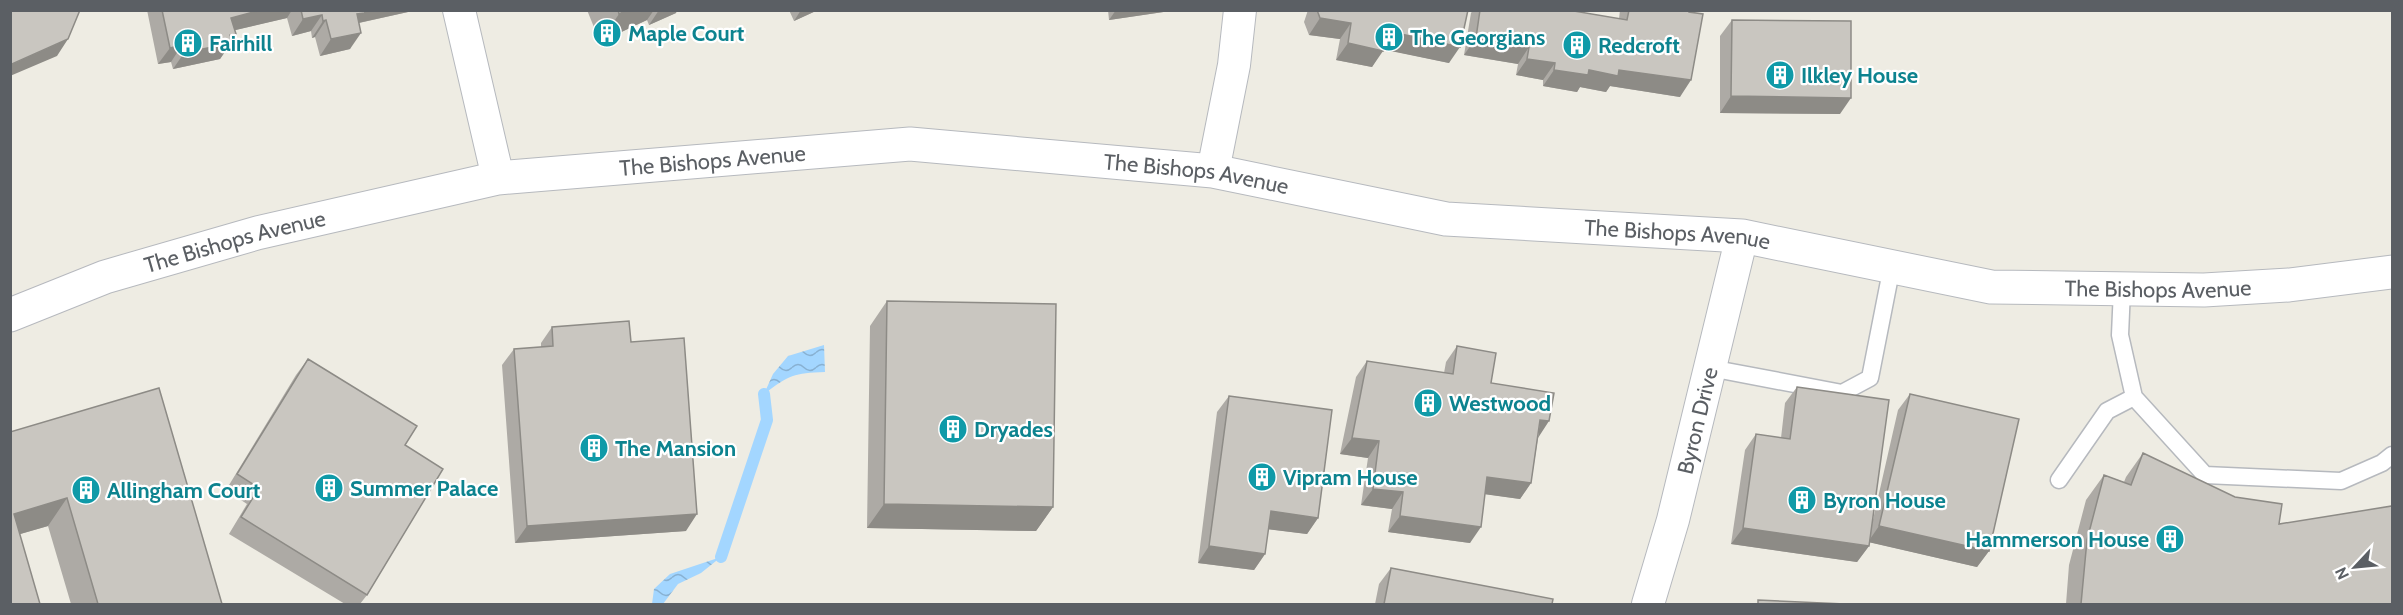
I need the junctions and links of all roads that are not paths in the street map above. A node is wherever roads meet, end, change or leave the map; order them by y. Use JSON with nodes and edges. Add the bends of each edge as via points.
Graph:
{"nodes":[{"id":1,"x":459,"y":10,"type":"edge"},
{"id":2,"x":1240,"y":10,"type":"edge"},
{"id":3,"x":1213,"y":171,"type":"junction"},
{"id":4,"x":498,"y":178,"type":"junction"},
{"id":5,"x":1743,"y":236,"type":"junction"},
{"id":6,"x":1892,"y":266,"type":"junction"},
{"id":7,"x":2392,"y":272,"type":"edge"},
{"id":8,"x":2122,"y":289,"type":"junction"},
{"id":9,"x":10,"y":315,"type":"edge"},
{"id":10,"x":1710,"y":368,"type":"junction"},
{"id":11,"x":2134,"y":397,"type":"junction"},
{"id":12,"x":2392,"y":455,"type":"edge"},
{"id":13,"x":2059,"y":480,"type":"dead end"},
{"id":14,"x":1648,"y":604,"type":"edge"}],
"edges":[{"from":1,"to":4,"type":"street"},
{"from":2,"to":3,"type":"street","via":[[1234,65]]},
{"from":3,"to":4,"type":"street","name":"The Bishops Avenue","via":[[910,144]]},
{"from":3,"to":5,"type":"street","name":"The Bishops Avenue","via":[[1446,219]]},
{"from":4,"to":9,"type":"street","name":"The Bishops Avenue","via":[[256,233],[105,277]]},
{"from":5,"to":6,"type":"street","name":"The Bishops Avenue"},
{"from":5,"to":10,"type":"street","name":"Byron Drive"},
{"from":6,"to":8,"type":"street","name":"The Bishops Avenue","via":[[1991,287]]},
{"from":6,"to":10,"type":"lane","via":[[1870,378],[1842,393]]},
{"from":7,"to":8,"type":"street","name":"The Bishops Avenue","via":[[2289,285]]},
{"from":8,"to":11,"type":"lane","via":[[2120,335]]},
{"from":10,"to":14,"type":"street","name":"Byron Drive"},
{"from":11,"to":12,"type":"lane","via":[[2205,475],[2341,481]]},
{"from":11,"to":13,"type":"lane","via":[[2107,411]]}]}
